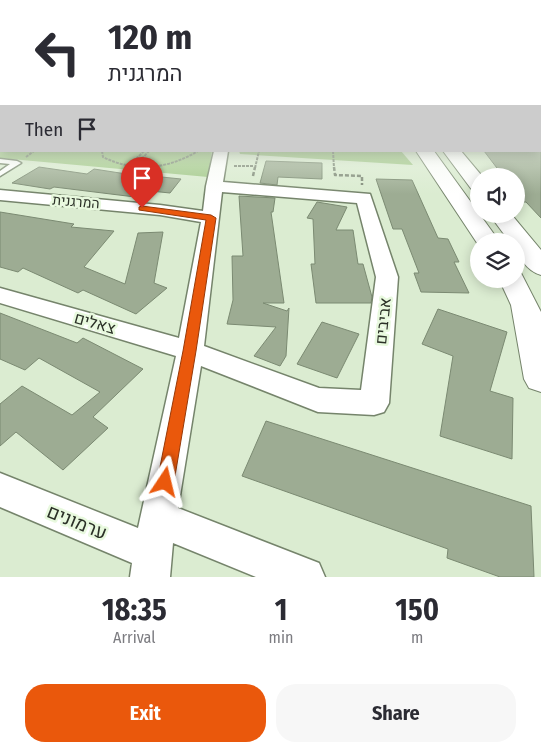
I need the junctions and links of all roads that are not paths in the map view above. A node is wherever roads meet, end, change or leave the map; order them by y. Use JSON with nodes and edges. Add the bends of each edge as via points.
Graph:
{"nodes":[{"id":1,"x":222,"y":152,"type":"edge"},
{"id":2,"x":426,"y":152,"type":"edge"},
{"id":3,"x":453,"y":152,"type":"edge"},
{"id":4,"x":0,"y":161,"type":"edge"},
{"id":5,"x":0,"y":174,"type":"edge"},
{"id":6,"x":470,"y":174,"type":"edge"},
{"id":7,"x":214,"y":186,"type":"junction"},
{"id":8,"x":0,"y":195,"type":"edge"},
{"id":9,"x":211,"y":218,"type":"junction"},
{"id":10,"x":507,"y":223,"type":"edge"},
{"id":11,"x":481,"y":233,"type":"edge"},
{"id":12,"x":541,"y":266,"type":"edge"},
{"id":13,"x":516,"y":288,"type":"edge"},
{"id":14,"x":0,"y":295,"type":"edge"},
{"id":15,"x":190,"y":351,"type":"junction"},
{"id":16,"x":541,"y":379,"type":"edge"},
{"id":17,"x":0,"y":490,"type":"edge"},
{"id":18,"x":154,"y":550,"type":"edge"},
{"id":19,"x":305,"y":577,"type":"edge"}],
"edges":[{"from":1,"to":7,"type":"street"},
{"from":2,"to":11,"type":"main road"},
{"from":3,"to":6,"type":"main road"},
{"from":4,"to":5,"type":"lane","via":[[17,163]]},
{"from":7,"to":9,"type":"street"},
{"from":7,"to":15,"type":"street","name":"אביבים","via":[[364,198],[387,277],[374,403],[318,400]]},
{"from":8,"to":9,"type":"street","name":"המרגנית"},
{"from":9,"to":15,"type":"street"},
{"from":10,"to":12,"type":"main road"},
{"from":13,"to":16,"type":"main road","via":[[525,305]]},
{"from":14,"to":15,"type":"street","name":"צאלים"},
{"from":15,"to":18,"type":"street"},
{"from":17,"to":18,"type":"street","name":"ערמונים"},
{"from":18,"to":19,"type":"street","name":"ערמונים"}]}
